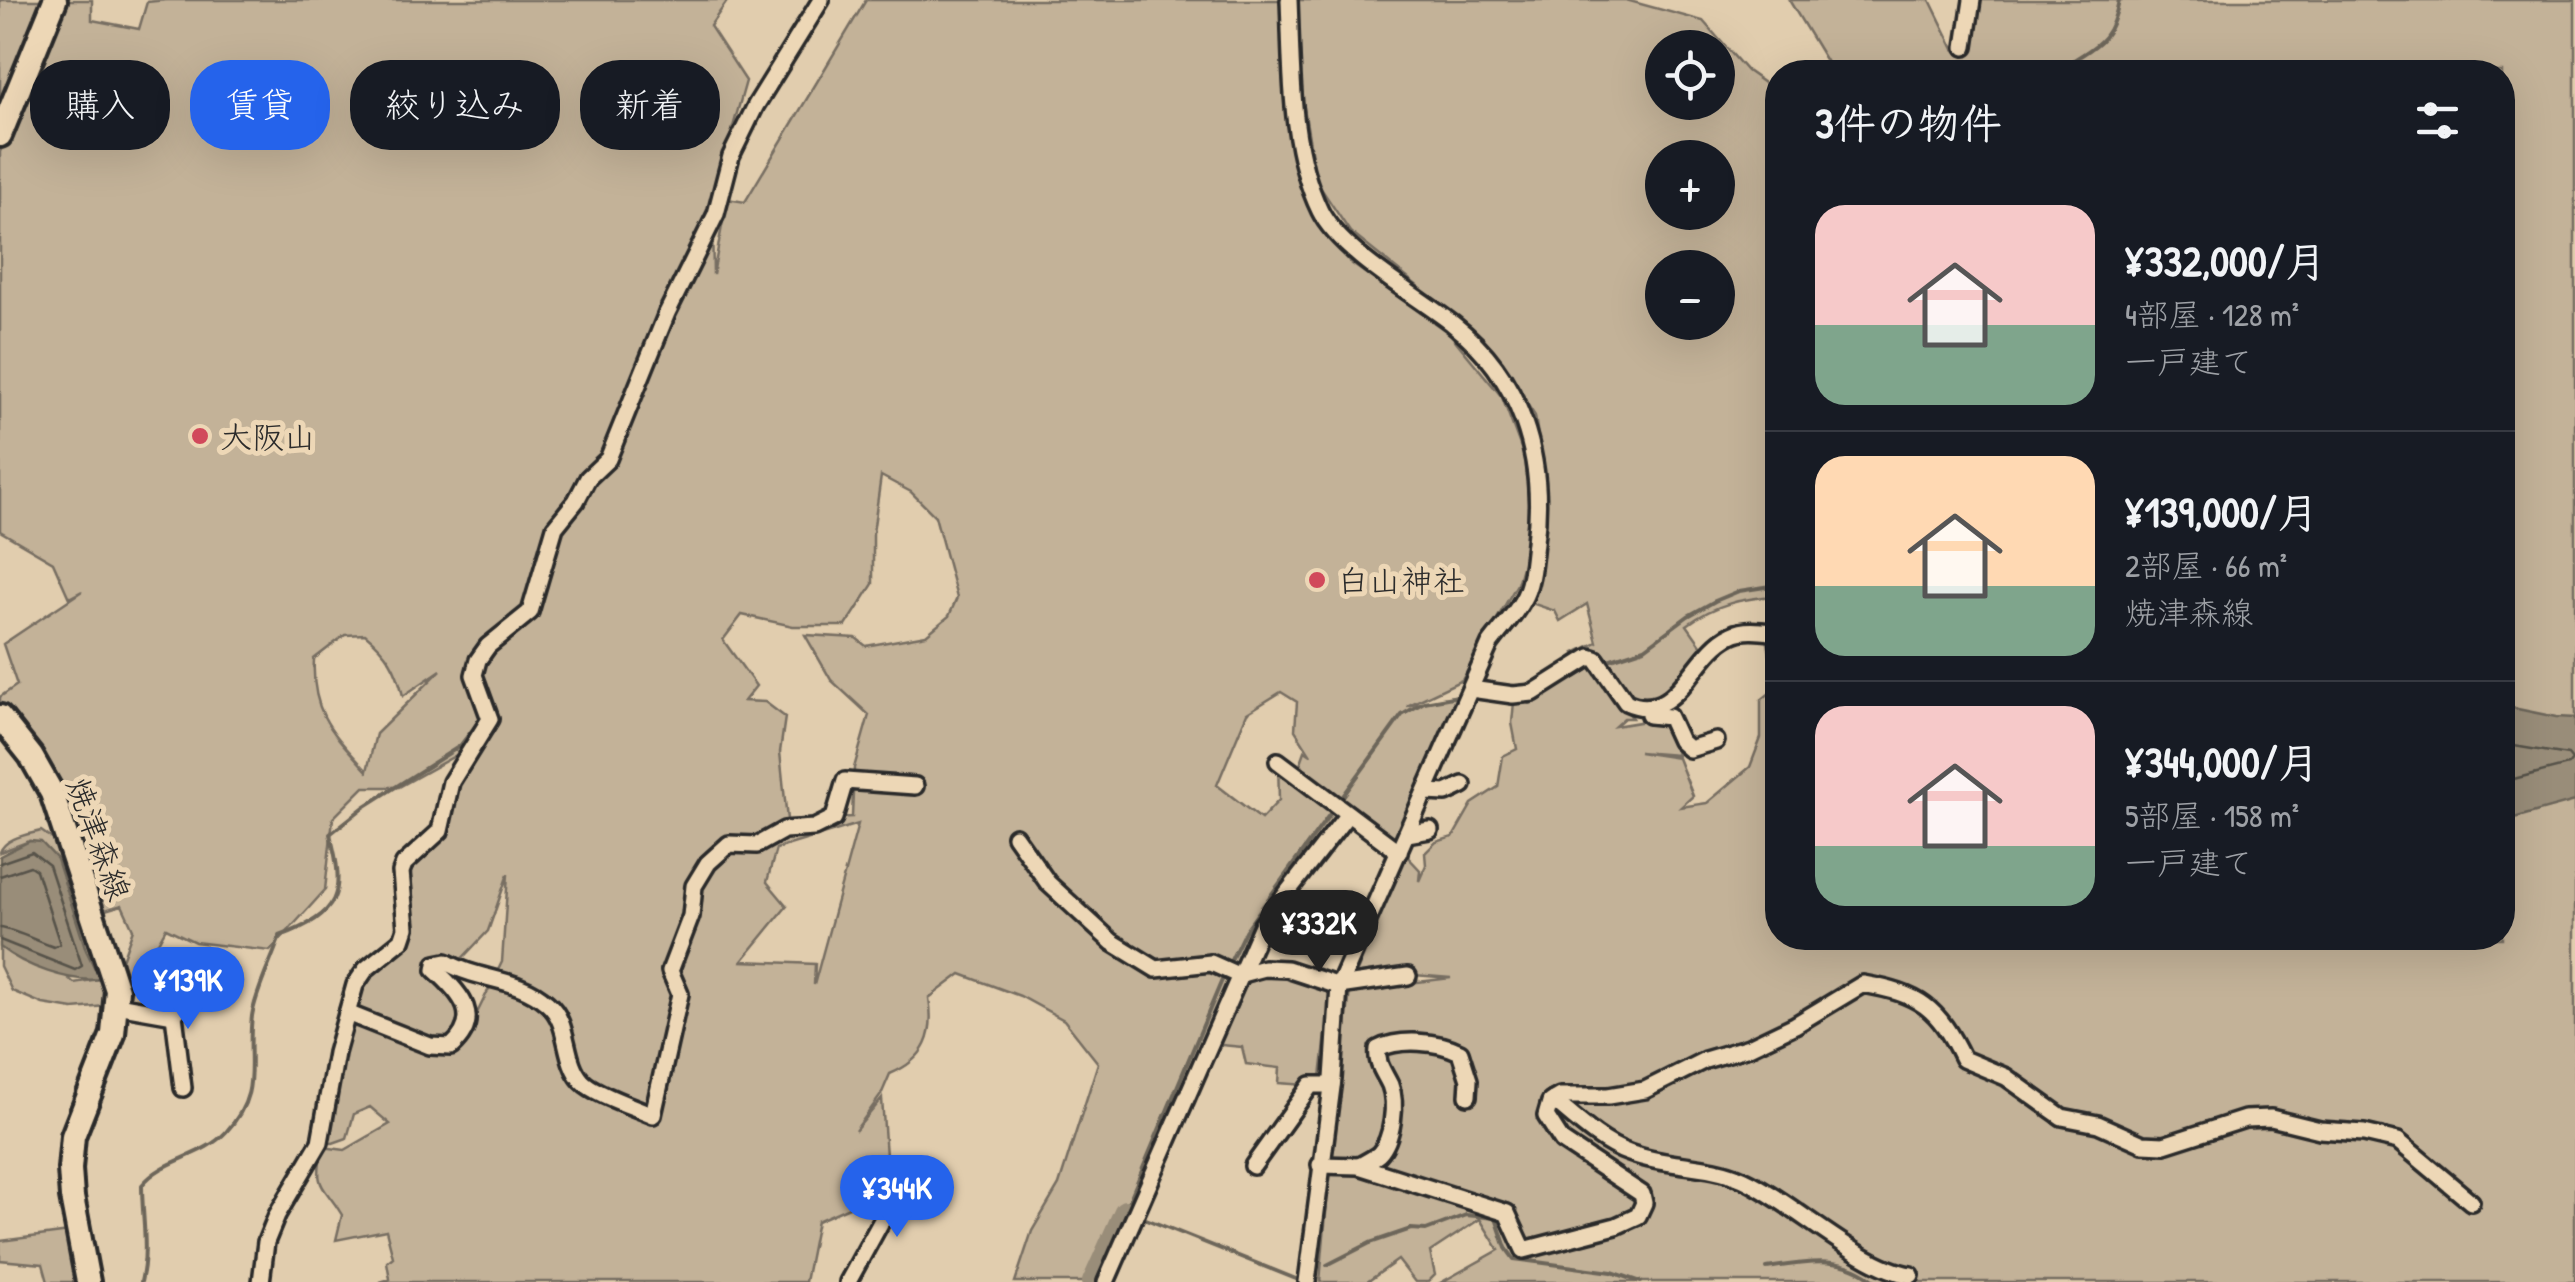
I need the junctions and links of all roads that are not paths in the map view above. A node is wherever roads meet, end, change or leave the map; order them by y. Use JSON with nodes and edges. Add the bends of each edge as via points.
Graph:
{"nodes":[{"id":1,"x":55,"y":0,"type":"edge"},
{"id":2,"x":821,"y":0,"type":"edge"},
{"id":3,"x":1289,"y":0,"type":"edge"},
{"id":4,"x":1972,"y":0,"type":"edge"},
{"id":5,"x":1965,"y":48,"type":"dead end"},
{"id":6,"x":0,"y":135,"type":"edge"},
{"id":7,"x":1765,"y":633,"type":"edge"},
{"id":8,"x":1468,"y":694,"type":"junction"},
{"id":9,"x":1626,"y":702,"type":"junction"},
{"id":10,"x":0,"y":717,"type":"edge"},
{"id":11,"x":1716,"y":741,"type":"dead end"},
{"id":12,"x":1278,"y":761,"type":"dead end"},
{"id":13,"x":1463,"y":785,"type":"dead end"},
{"id":14,"x":915,"y":786,"type":"dead end"},
{"id":15,"x":1426,"y":792,"type":"junction"},
{"id":16,"x":1342,"y":809,"type":"junction"},
{"id":17,"x":1430,"y":830,"type":"dead end"},
{"id":18,"x":1407,"y":834,"type":"junction"},
{"id":19,"x":1015,"y":836,"type":"dead end"},
{"id":20,"x":1399,"y":852,"type":"junction"},
{"id":21,"x":206,"y":959,"type":"dead end"},
{"id":22,"x":1230,"y":972,"type":"junction"},
{"id":23,"x":1408,"y":976,"type":"dead end"},
{"id":24,"x":1339,"y":986,"type":"junction"},
{"id":25,"x":117,"y":1004,"type":"junction"},
{"id":26,"x":348,"y":1013,"type":"junction"},
{"id":27,"x":174,"y":1015,"type":"junction"},
{"id":28,"x":1332,"y":1085,"type":"junction"},
{"id":29,"x":183,"y":1088,"type":"dead end"},
{"id":30,"x":1468,"y":1096,"type":"dead end"},
{"id":31,"x":1553,"y":1100,"type":"junction"},
{"id":32,"x":1320,"y":1165,"type":"junction"},
{"id":33,"x":1254,"y":1166,"type":"dead end"},
{"id":34,"x":1359,"y":1166,"type":"junction"},
{"id":35,"x":906,"y":1176,"type":"dead end"},
{"id":36,"x":2471,"y":1202,"type":"dead end"},
{"id":37,"x":1912,"y":1275,"type":"dead end"},
{"id":38,"x":88,"y":1282,"type":"edge"},
{"id":39,"x":261,"y":1282,"type":"edge"},
{"id":40,"x":848,"y":1282,"type":"edge"},
{"id":41,"x":1106,"y":1282,"type":"edge"},
{"id":42,"x":1307,"y":1282,"type":"edge"}],
"edges":[{"from":1,"to":6,"type":"main road"},
{"from":2,"to":26,"type":"street","via":[[731,156],[716,214],[608,459],[555,527],[530,612],[478,660],[474,675],[490,719],[451,782],[440,831],[404,864],[402,940],[366,969]]},
{"from":3,"to":8,"type":"street","via":[[1299,144],[1321,213],[1342,239],[1482,352],[1513,395],[1532,442],[1537,525],[1528,584]]},
{"from":4,"to":5,"type":"street"},
{"from":7,"to":9,"type":"street","via":[[1735,632],[1717,643],[1662,705]]},
{"from":8,"to":9,"type":"street","via":[[1534,693],[1590,658]]},
{"from":8,"to":15,"type":"street"},
{"from":9,"to":11,"type":"street","via":[[1638,716],[1669,717],[1688,748]]},
{"from":10,"to":25,"type":"main road","name":"焼津森線","via":[[52,793],[118,990]]},
{"from":12,"to":16,"type":"street"},
{"from":13,"to":15,"type":"street"},
{"from":14,"to":26,"type":"street","via":[[845,781],[834,818],[814,828],[784,830],[757,845],[730,844],[708,862],[694,886],[670,971],[680,994],[652,1115],[584,1084],[549,1004],[516,983],[436,964],[469,1018],[464,1036],[451,1047],[430,1046]]},
{"from":15,"to":18,"type":"street"},
{"from":16,"to":20,"type":"street"},
{"from":16,"to":22,"type":"street"},
{"from":17,"to":18,"type":"street"},
{"from":18,"to":20,"type":"street"},
{"from":19,"to":22,"type":"street","via":[[1048,884],[1143,963],[1156,969],[1211,963]]},
{"from":20,"to":24,"type":"street"},
{"from":21,"to":27,"type":"street","via":[[194,991]]},
{"from":22,"to":24,"type":"street","via":[[1288,969]]},
{"from":22,"to":41,"type":"street"},
{"from":23,"to":24,"type":"street"},
{"from":24,"to":28,"type":"street"},
{"from":25,"to":27,"type":"street"},
{"from":25,"to":38,"type":"main road","name":"焼津森線","via":[[73,1136],[72,1198]]},
{"from":26,"to":39,"type":"street","via":[[320,1142],[277,1215]]},
{"from":27,"to":29,"type":"street"},
{"from":28,"to":32,"type":"street"},
{"from":28,"to":33,"type":"street","via":[[1311,1085]]},
{"from":30,"to":34,"type":"street","via":[[1460,1052],[1392,1042],[1378,1049],[1376,1060],[1395,1105],[1385,1146]]},
{"from":31,"to":34,"type":"street","via":[[1546,1116],[1562,1142],[1642,1194],[1638,1216],[1524,1250],[1507,1213]]},
{"from":31,"to":36,"type":"street","via":[[1645,1090],[1796,1025],[1863,984],[1900,990],[1932,1008],[1963,1060],[2006,1077],[2062,1118],[2098,1124],[2143,1144],[2164,1144],[2244,1119],[2364,1133],[2398,1141]]},
{"from":31,"to":37,"type":"street","via":[[1628,1153],[1743,1179],[1863,1254]]},
{"from":32,"to":34,"type":"street"},
{"from":32,"to":42,"type":"street"},
{"from":35,"to":40,"type":"street"}]}
